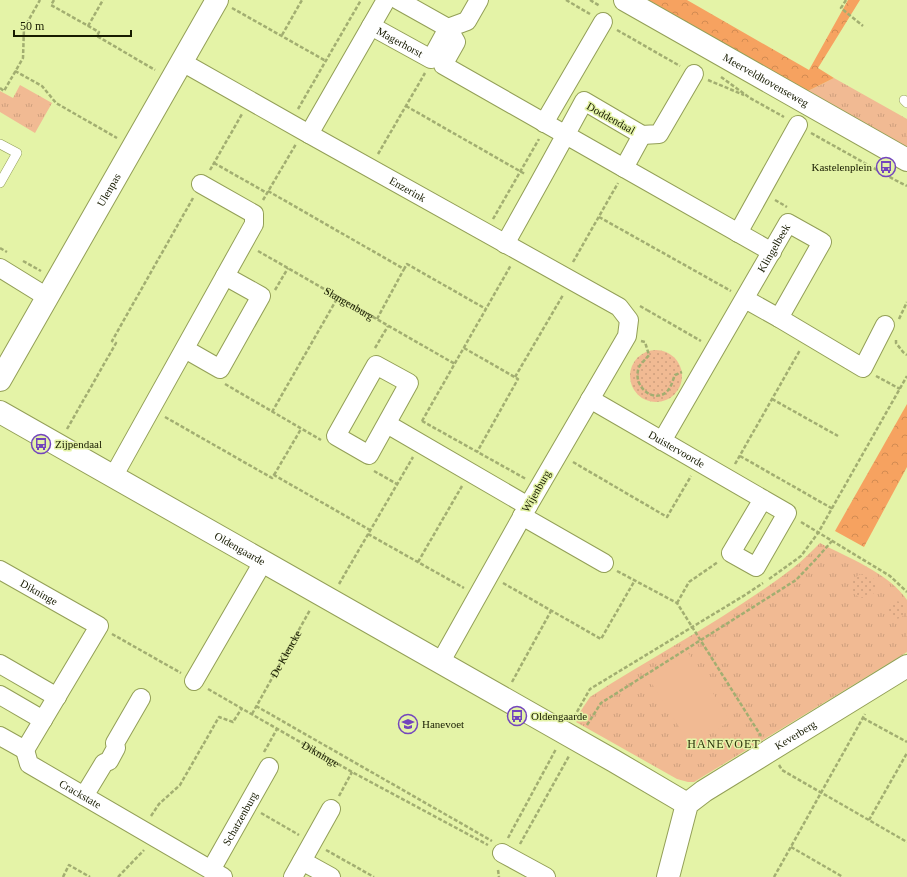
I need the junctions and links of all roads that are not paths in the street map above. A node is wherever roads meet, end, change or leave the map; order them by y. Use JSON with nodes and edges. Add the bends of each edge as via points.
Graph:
{"nodes":[{"id":1,"x":386,"y":0,"type":"edge"},
{"id":2,"x":398,"y":0,"type":"edge"},
{"id":3,"x":479,"y":0,"type":"edge"},
{"id":4,"x":625,"y":0,"type":"edge"},
{"id":5,"x":228,"y":6,"type":"edge"},
{"id":6,"x":603,"y":22,"type":"road end"},
{"id":7,"x":371,"y":26,"type":"junction"},
{"id":8,"x":448,"y":28,"type":"junction"},
{"id":9,"x":177,"y":71,"type":"junction"},
{"id":10,"x":694,"y":74,"type":"road end"},
{"id":11,"x":546,"y":124,"type":"junction"},
{"id":12,"x":798,"y":125,"type":"road end"},
{"id":13,"x":310,"y":129,"type":"junction"},
{"id":14,"x":566,"y":135,"type":"junction"},
{"id":15,"x":642,"y":135,"type":"junction"},
{"id":16,"x":0,"y":144,"type":"edge"},
{"id":17,"x":907,"y":160,"type":"edge"},
{"id":18,"x":625,"y":169,"type":"junction"},
{"id":19,"x":0,"y":183,"type":"edge"},
{"id":20,"x":201,"y":184,"type":"road end"},
{"id":21,"x":738,"y":233,"type":"junction"},
{"id":22,"x":512,"y":242,"type":"junction"},
{"id":23,"x":772,"y":252,"type":"junction"},
{"id":24,"x":0,"y":268,"type":"edge"},
{"id":25,"x":225,"y":276,"type":"junction"},
{"id":26,"x":47,"y":297,"type":"junction"},
{"id":27,"x":745,"y":299,"type":"junction"},
{"id":28,"x":779,"y":318,"type":"junction"},
{"id":29,"x":885,"y":324,"type":"dead end"},
{"id":30,"x":628,"y":328,"type":"joint"},
{"id":31,"x":184,"y":349,"type":"junction"},
{"id":32,"x":0,"y":380,"type":"edge"},
{"id":33,"x":590,"y":399,"type":"junction"},
{"id":34,"x":0,"y":412,"type":"edge"},
{"id":35,"x":387,"y":424,"type":"junction"},
{"id":36,"x":662,"y":441,"type":"junction"},
{"id":37,"x":113,"y":477,"type":"junction"},
{"id":38,"x":763,"y":499,"type":"junction"},
{"id":39,"x":525,"y":511,"type":"junction"},
{"id":40,"x":263,"y":562,"type":"junction"},
{"id":41,"x":604,"y":563,"type":"road end"},
{"id":42,"x":0,"y":570,"type":"edge"},
{"id":43,"x":440,"y":663,"type":"junction"},
{"id":44,"x":0,"y":664,"type":"edge"},
{"id":45,"x":907,"y":666,"type":"edge"},
{"id":46,"x":194,"y":681,"type":"road end"},
{"id":47,"x":0,"y":695,"type":"edge"},
{"id":48,"x":57,"y":697,"type":"junction"},
{"id":49,"x":141,"y":698,"type":"dead end"},
{"id":50,"x":43,"y":720,"type":"junction"},
{"id":51,"x":0,"y":736,"type":"edge"},
{"id":52,"x":25,"y":750,"type":"junction"},
{"id":53,"x":269,"y":767,"type":"road end"},
{"id":54,"x":84,"y":796,"type":"junction"},
{"id":55,"x":687,"y":804,"type":"junction"},
{"id":56,"x":331,"y":809,"type":"road end"},
{"id":57,"x":148,"y":834,"type":"joint"},
{"id":58,"x":508,"y":849,"type":"road end"},
{"id":59,"x":302,"y":861,"type":"junction"},
{"id":60,"x":217,"y":873,"type":"edge"},
{"id":61,"x":293,"y":877,"type":"edge"},
{"id":62,"x":331,"y":877,"type":"edge"},
{"id":63,"x":546,"y":877,"type":"edge"},
{"id":64,"x":668,"y":877,"type":"edge"}],
"edges":[{"from":1,"to":7,"type":"street","name":"Magerhorst"},
{"from":2,"to":8,"type":"street"},
{"from":3,"to":8,"type":"street","via":[[467,22]]},
{"from":4,"to":17,"type":"street","name":"Meerveldhovenseweg"},
{"from":5,"to":9,"type":"street","name":"Ulenpas"},
{"from":6,"to":11,"type":"street"},
{"from":7,"to":8,"type":"street","name":"Magerhorst","via":[[431,59]]},
{"from":7,"to":13,"type":"street","name":"Magerhorst"},
{"from":8,"to":11,"type":"street","via":[[456,42],[443,65]]},
{"from":9,"to":13,"type":"street","name":"Enzerink"},
{"from":9,"to":26,"type":"street","name":"Ulenpas"},
{"from":10,"to":15,"type":"street","via":[[658,134]]},
{"from":11,"to":14,"type":"street"},
{"from":12,"to":21,"type":"street"},
{"from":13,"to":22,"type":"street","name":"Enzerink"},
{"from":14,"to":15,"type":"street","name":"Doddendaal","via":[[584,101]]},
{"from":14,"to":18,"type":"street"},
{"from":14,"to":22,"type":"street","name":"Doddendaal","via":[[540,182]]},
{"from":15,"to":18,"type":"street","name":"Doddendaal"},
{"from":16,"to":19,"type":"lane","via":[[17,153]]},
{"from":18,"to":21,"type":"street"},
{"from":20,"to":25,"type":"street","via":[[254,214],[254,224]]},
{"from":21,"to":23,"type":"street"},
{"from":22,"to":30,"type":"street","name":"Enzerink","via":[[568,279],[619,307]]},
{"from":23,"to":27,"type":"street","name":"Klingelbeek"},
{"from":23,"to":28,"type":"street","name":"Klingelbeek","via":[[788,223],[822,242]]},
{"from":24,"to":26,"type":"street"},
{"from":25,"to":31,"type":"street"},
{"from":25,"to":31,"type":"street","via":[[261,296],[220,369]]},
{"from":26,"to":32,"type":"street","name":"Ulenpas"},
{"from":27,"to":28,"type":"street"},
{"from":27,"to":36,"type":"street","name":"Klingelbeek"},
{"from":28,"to":29,"type":"street","via":[[863,368]]},
{"from":30,"to":33,"type":"street","name":"Wijenburg"},
{"from":31,"to":37,"type":"street"},
{"from":33,"to":36,"type":"street","name":"Duistervoorde"},
{"from":33,"to":39,"type":"street","name":"Wijenburg"},
{"from":34,"to":37,"type":"street","name":"Oldengaarde"},
{"from":35,"to":35,"type":"street","via":[[409,383],[376,365],[336,436],[370,455]]},
{"from":35,"to":39,"type":"street","via":[[468,471]]},
{"from":36,"to":38,"type":"street","name":"Duistervoorde"},
{"from":37,"to":40,"type":"street","name":"Oldengaarde"},
{"from":38,"to":38,"type":"street","name":"Duistervoorde","via":[[731,553],[756,567],[788,513]]},
{"from":39,"to":41,"type":"street"},
{"from":39,"to":43,"type":"street","name":"Wijenburg"},
{"from":40,"to":43,"type":"street","name":"Oldengaarde","via":[[333,589]]},
{"from":40,"to":46,"type":"street"},
{"from":42,"to":48,"type":"street","name":"Dikninge","via":[[99,626]]},
{"from":43,"to":55,"type":"street","name":"Oldengaarde"},
{"from":44,"to":48,"type":"street"},
{"from":45,"to":55,"type":"street","name":"Keverberg"},
{"from":47,"to":50,"type":"street"},
{"from":48,"to":50,"type":"street"},
{"from":49,"to":54,"type":"street","via":[[115,743],[116,748],[109,761],[104,763]]},
{"from":50,"to":52,"type":"street"},
{"from":51,"to":52,"type":"street"},
{"from":52,"to":54,"type":"street","name":"Crackstate","via":[[28,764]]},
{"from":53,"to":60,"type":"street","name":"Schatzenburg","via":[[247,805]]},
{"from":54,"to":57,"type":"street","name":"Crackstate"},
{"from":55,"to":64,"type":"street"},
{"from":56,"to":59,"type":"street"},
{"from":57,"to":60,"type":"street","name":"Schatzenburg"},
{"from":58,"to":63,"type":"street"},
{"from":59,"to":61,"type":"street"},
{"from":59,"to":62,"type":"street"}]}
